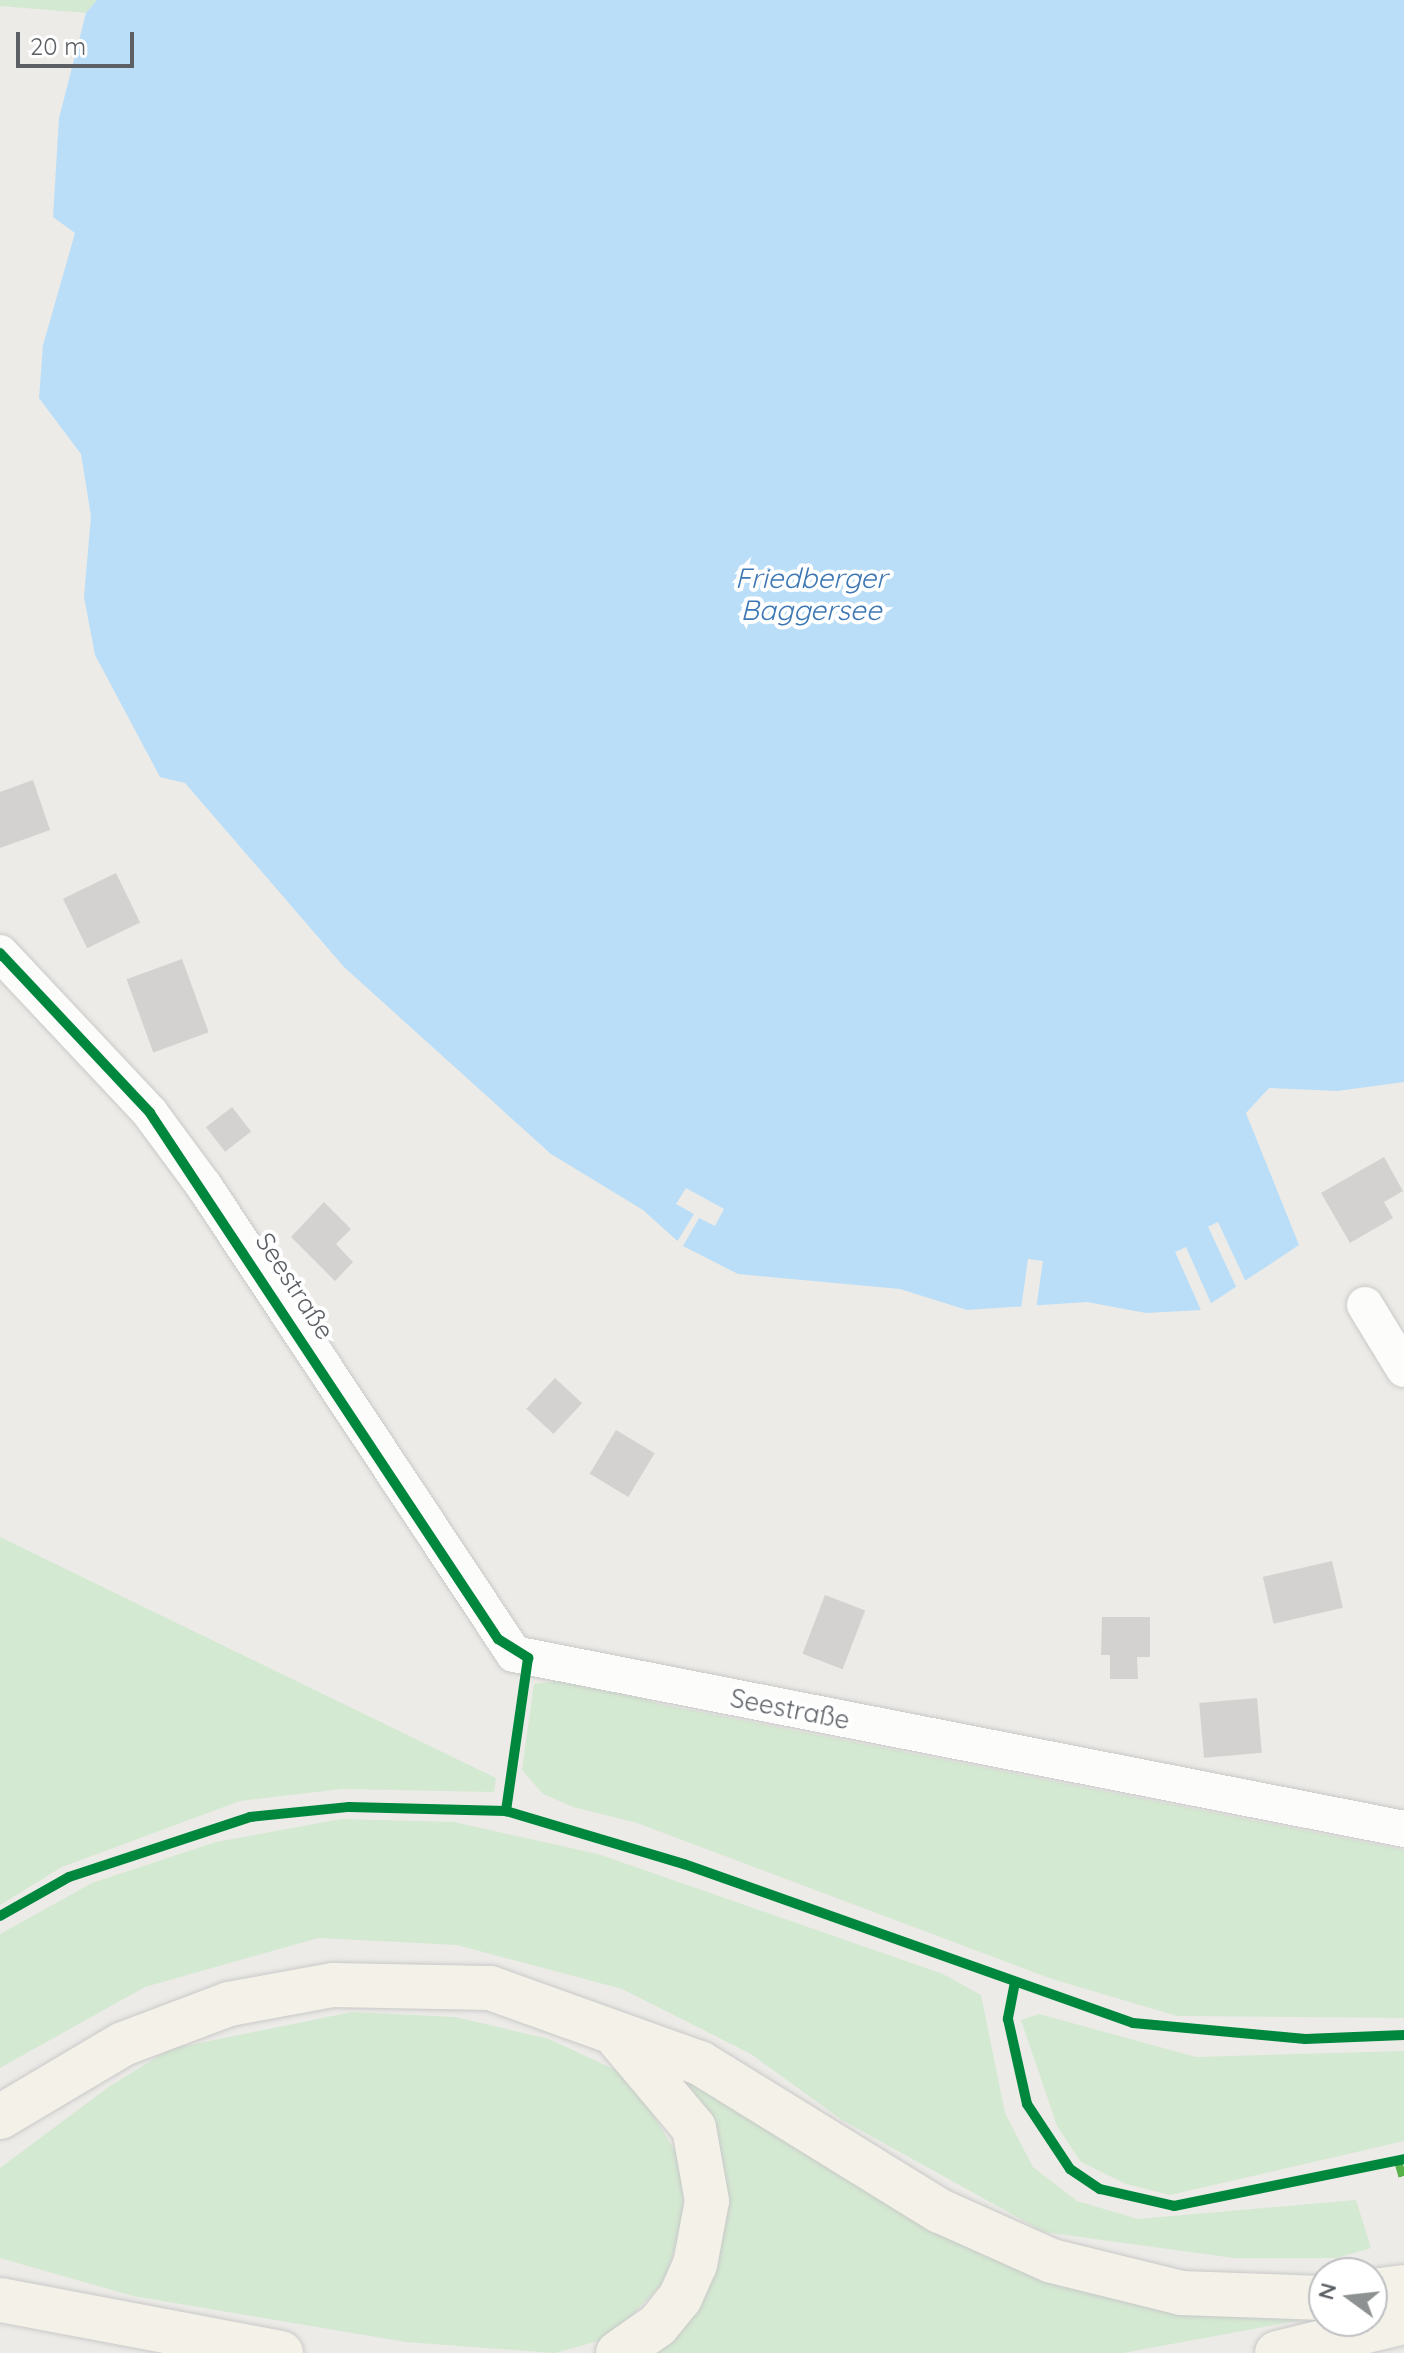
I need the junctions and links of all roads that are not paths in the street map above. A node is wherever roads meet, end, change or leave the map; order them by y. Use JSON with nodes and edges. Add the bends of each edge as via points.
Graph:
{"nodes":[{"id":1,"x":0,"y":953,"type":"edge"},
{"id":2,"x":1365,"y":1305,"type":"dead end"},
{"id":3,"x":1404,"y":1369,"type":"edge"},
{"id":4,"x":1404,"y":1829,"type":"edge"},
{"id":5,"x":612,"y":2032,"type":"junction"},
{"id":6,"x":0,"y":2117,"type":"edge"},
{"id":7,"x":1308,"y":2297,"type":"edge"},
{"id":8,"x":0,"y":2300,"type":"edge"},
{"id":9,"x":1404,"y":2322,"type":"edge"},
{"id":10,"x":114,"y":2353,"type":"edge"},
{"id":11,"x":281,"y":2353,"type":"edge"},
{"id":12,"x":618,"y":2353,"type":"edge"},
{"id":13,"x":1277,"y":2353,"type":"edge"}],
"edges":[{"from":1,"to":4,"type":"street","name":"Seestraße","via":[[150,1113],[204,1186],[498,1639],[514,1654]]},
{"from":2,"to":3,"type":"street"},
{"from":5,"to":6,"type":"main road","via":[[490,1988],[319,1987],[176,2021],[65,2074]]},
{"from":5,"to":7,"type":"main road","via":[[700,2063],[940,2211],[1052,2261],[1181,2293]]},
{"from":5,"to":12,"type":"main road","via":[[694,2128],[707,2201],[695,2265],[680,2298],[658,2325]]},
{"from":8,"to":10,"type":"main road"},
{"from":8,"to":11,"type":"main road"},
{"from":9,"to":13,"type":"main road"}]}
